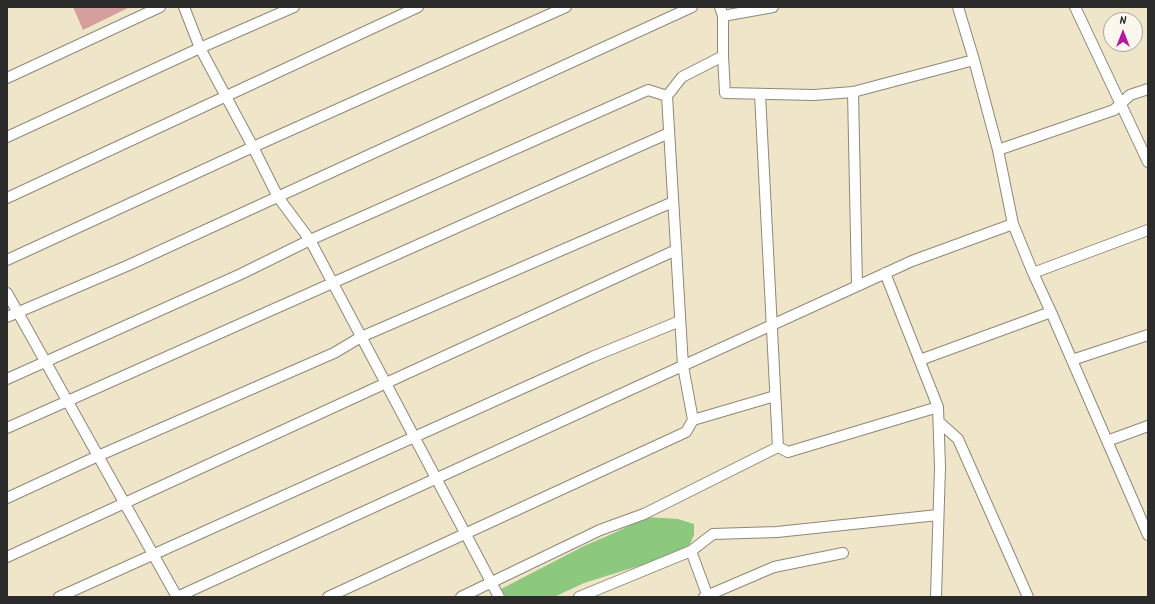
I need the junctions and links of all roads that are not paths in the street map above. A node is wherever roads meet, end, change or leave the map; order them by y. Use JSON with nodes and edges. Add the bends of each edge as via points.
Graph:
{"nodes":[{"id":1,"x":160,"y":7,"type":"edge"},
{"id":2,"x":184,"y":7,"type":"edge"},
{"id":3,"x":294,"y":7,"type":"edge"},
{"id":4,"x":418,"y":7,"type":"edge"},
{"id":5,"x":566,"y":7,"type":"edge"},
{"id":6,"x":692,"y":7,"type":"edge"},
{"id":7,"x":773,"y":7,"type":"edge"},
{"id":8,"x":958,"y":7,"type":"edge"},
{"id":9,"x":1076,"y":7,"type":"edge"},
{"id":10,"x":721,"y":11,"type":"edge"},
{"id":11,"x":200,"y":48,"type":"junction"},
{"id":12,"x":724,"y":56,"type":"junction"},
{"id":13,"x":974,"y":60,"type":"junction"},
{"id":14,"x":7,"y":78,"type":"edge"},
{"id":15,"x":1148,"y":89,"type":"edge"},
{"id":16,"x":853,"y":92,"type":"junction"},
{"id":17,"x":760,"y":94,"type":"junction"},
{"id":18,"x":666,"y":96,"type":"junction"},
{"id":19,"x":225,"y":97,"type":"junction"},
{"id":20,"x":1121,"y":104,"type":"junction"},
{"id":21,"x":669,"y":133,"type":"junction"},
{"id":22,"x":7,"y":137,"type":"edge"},
{"id":23,"x":253,"y":147,"type":"junction"},
{"id":24,"x":998,"y":150,"type":"junction"},
{"id":25,"x":1148,"y":162,"type":"edge"},
{"id":26,"x":278,"y":197,"type":"junction"},
{"id":27,"x":7,"y":198,"type":"edge"},
{"id":28,"x":673,"y":202,"type":"junction"},
{"id":29,"x":1013,"y":224,"type":"junction"},
{"id":30,"x":1148,"y":230,"type":"edge"},
{"id":31,"x":310,"y":240,"type":"junction"},
{"id":32,"x":676,"y":250,"type":"junction"},
{"id":33,"x":7,"y":260,"type":"edge"},
{"id":34,"x":885,"y":273,"type":"junction"},
{"id":35,"x":1033,"y":273,"type":"junction"},
{"id":36,"x":333,"y":283,"type":"junction"},
{"id":37,"x":857,"y":286,"type":"junction"},
{"id":38,"x":7,"y":293,"type":"edge"},
{"id":39,"x":18,"y":312,"type":"junction"},
{"id":40,"x":1051,"y":312,"type":"junction"},
{"id":41,"x":7,"y":317,"type":"edge"},
{"id":42,"x":680,"y":321,"type":"junction"},
{"id":43,"x":772,"y":325,"type":"junction"},
{"id":44,"x":1148,"y":335,"type":"edge"},
{"id":45,"x":361,"y":337,"type":"junction"},
{"id":46,"x":920,"y":360,"type":"junction"},
{"id":47,"x":1072,"y":360,"type":"junction"},
{"id":48,"x":45,"y":361,"type":"junction"},
{"id":49,"x":683,"y":366,"type":"junction"},
{"id":50,"x":7,"y":379,"type":"edge"},
{"id":51,"x":386,"y":383,"type":"junction"},
{"id":52,"x":775,"y":396,"type":"junction"},
{"id":53,"x":67,"y":401,"type":"junction"},
{"id":54,"x":938,"y":407,"type":"junction"},
{"id":55,"x":693,"y":420,"type":"junction"},
{"id":56,"x":939,"y":422,"type":"junction"},
{"id":57,"x":1148,"y":426,"type":"edge"},
{"id":58,"x":7,"y":428,"type":"edge"},
{"id":59,"x":414,"y":436,"type":"junction"},
{"id":60,"x":1107,"y":441,"type":"junction"},
{"id":61,"x":778,"y":447,"type":"junction"},
{"id":62,"x":98,"y":456,"type":"junction"},
{"id":63,"x":436,"y":478,"type":"junction"},
{"id":64,"x":7,"y":498,"type":"edge"},
{"id":65,"x":124,"y":503,"type":"junction"},
{"id":66,"x":938,"y":515,"type":"junction"},
{"id":67,"x":1147,"y":532,"type":"edge"},
{"id":68,"x":466,"y":533,"type":"junction"},
{"id":69,"x":691,"y":552,"type":"junction"},
{"id":70,"x":843,"y":553,"type":"dead end"},
{"id":71,"x":154,"y":555,"type":"junction"},
{"id":72,"x":7,"y":556,"type":"edge"},
{"id":73,"x":492,"y":583,"type":"junction"},
{"id":74,"x":707,"y":596,"type":"edge"},
{"id":75,"x":59,"y":597,"type":"edge"},
{"id":76,"x":177,"y":597,"type":"edge"},
{"id":77,"x":328,"y":597,"type":"edge"},
{"id":78,"x":461,"y":597,"type":"edge"},
{"id":79,"x":499,"y":597,"type":"edge"},
{"id":80,"x":579,"y":597,"type":"edge"},
{"id":81,"x":933,"y":597,"type":"edge"},
{"id":82,"x":936,"y":597,"type":"edge"},
{"id":83,"x":1028,"y":597,"type":"edge"}],
"edges":[{"from":1,"to":14,"type":"street"},
{"from":2,"to":11,"type":"street"},
{"from":3,"to":11,"type":"street"},
{"from":4,"to":19,"type":"street"},
{"from":5,"to":23,"type":"street"},
{"from":6,"to":26,"type":"street"},
{"from":7,"to":10,"type":"street"},
{"from":8,"to":13,"type":"street"},
{"from":9,"to":20,"type":"street"},
{"from":10,"to":12,"type":"street"},
{"from":11,"to":19,"type":"street"},
{"from":11,"to":22,"type":"street"},
{"from":12,"to":17,"type":"street","via":[[725,93]]},
{"from":12,"to":18,"type":"street","via":[[682,78]]},
{"from":13,"to":16,"type":"street"},
{"from":13,"to":24,"type":"street"},
{"from":15,"to":20,"type":"street","via":[[1130,95]]},
{"from":16,"to":17,"type":"street","via":[[814,95]]},
{"from":16,"to":37,"type":"street"},
{"from":17,"to":43,"type":"street"},
{"from":18,"to":21,"type":"street"},
{"from":18,"to":31,"type":"street","via":[[648,90]]},
{"from":19,"to":23,"type":"street"},
{"from":19,"to":27,"type":"street"},
{"from":20,"to":24,"type":"street","via":[[1114,110]]},
{"from":20,"to":25,"type":"street"},
{"from":21,"to":28,"type":"street"},
{"from":21,"to":36,"type":"street"},
{"from":23,"to":26,"type":"street"},
{"from":23,"to":33,"type":"street"},
{"from":24,"to":29,"type":"street"},
{"from":26,"to":31,"type":"street"},
{"from":26,"to":39,"type":"street"},
{"from":28,"to":32,"type":"street"},
{"from":28,"to":45,"type":"street"},
{"from":29,"to":34,"type":"street"},
{"from":29,"to":35,"type":"street"},
{"from":30,"to":35,"type":"street"},
{"from":31,"to":36,"type":"street"},
{"from":31,"to":48,"type":"street","via":[[241,274]]},
{"from":32,"to":42,"type":"street"},
{"from":32,"to":51,"type":"street"},
{"from":34,"to":37,"type":"street"},
{"from":34,"to":46,"type":"street"},
{"from":35,"to":40,"type":"street"},
{"from":36,"to":45,"type":"street"},
{"from":36,"to":53,"type":"street"},
{"from":37,"to":43,"type":"street"},
{"from":38,"to":39,"type":"street"},
{"from":39,"to":41,"type":"street"},
{"from":39,"to":48,"type":"street"},
{"from":40,"to":46,"type":"street"},
{"from":40,"to":47,"type":"street"},
{"from":42,"to":49,"type":"street"},
{"from":42,"to":59,"type":"street"},
{"from":43,"to":49,"type":"street"},
{"from":43,"to":52,"type":"street"},
{"from":44,"to":47,"type":"street"},
{"from":45,"to":51,"type":"street"},
{"from":45,"to":62,"type":"street","via":[[334,353]]},
{"from":46,"to":54,"type":"street"},
{"from":47,"to":60,"type":"street"},
{"from":48,"to":50,"type":"street"},
{"from":48,"to":53,"type":"street"},
{"from":49,"to":55,"type":"street"},
{"from":49,"to":63,"type":"street"},
{"from":51,"to":59,"type":"street"},
{"from":51,"to":65,"type":"street"},
{"from":52,"to":55,"type":"street"},
{"from":52,"to":61,"type":"street"},
{"from":53,"to":58,"type":"street"},
{"from":53,"to":62,"type":"street"},
{"from":54,"to":56,"type":"street"},
{"from":54,"to":61,"type":"street","via":[[788,452]]},
{"from":55,"to":68,"type":"street","via":[[686,432]]},
{"from":56,"to":66,"type":"street"},
{"from":56,"to":83,"type":"street","via":[[958,440]]},
{"from":57,"to":60,"type":"street"},
{"from":59,"to":63,"type":"street"},
{"from":59,"to":71,"type":"street"},
{"from":60,"to":67,"type":"street"},
{"from":61,"to":73,"type":"street","via":[[644,514],[600,530]]},
{"from":62,"to":64,"type":"street"},
{"from":62,"to":65,"type":"street"},
{"from":63,"to":68,"type":"street"},
{"from":63,"to":76,"type":"street"},
{"from":65,"to":71,"type":"street"},
{"from":65,"to":72,"type":"street"},
{"from":66,"to":69,"type":"street","via":[[777,532],[712,534]]},
{"from":66,"to":82,"type":"street"},
{"from":68,"to":73,"type":"street"},
{"from":68,"to":77,"type":"street"},
{"from":69,"to":74,"type":"street"},
{"from":69,"to":80,"type":"street"},
{"from":70,"to":74,"type":"street","via":[[774,567]]},
{"from":71,"to":75,"type":"street"},
{"from":71,"to":76,"type":"street"},
{"from":73,"to":78,"type":"street"},
{"from":73,"to":79,"type":"street"},
{"from":81,"to":82,"type":"street"}]}
